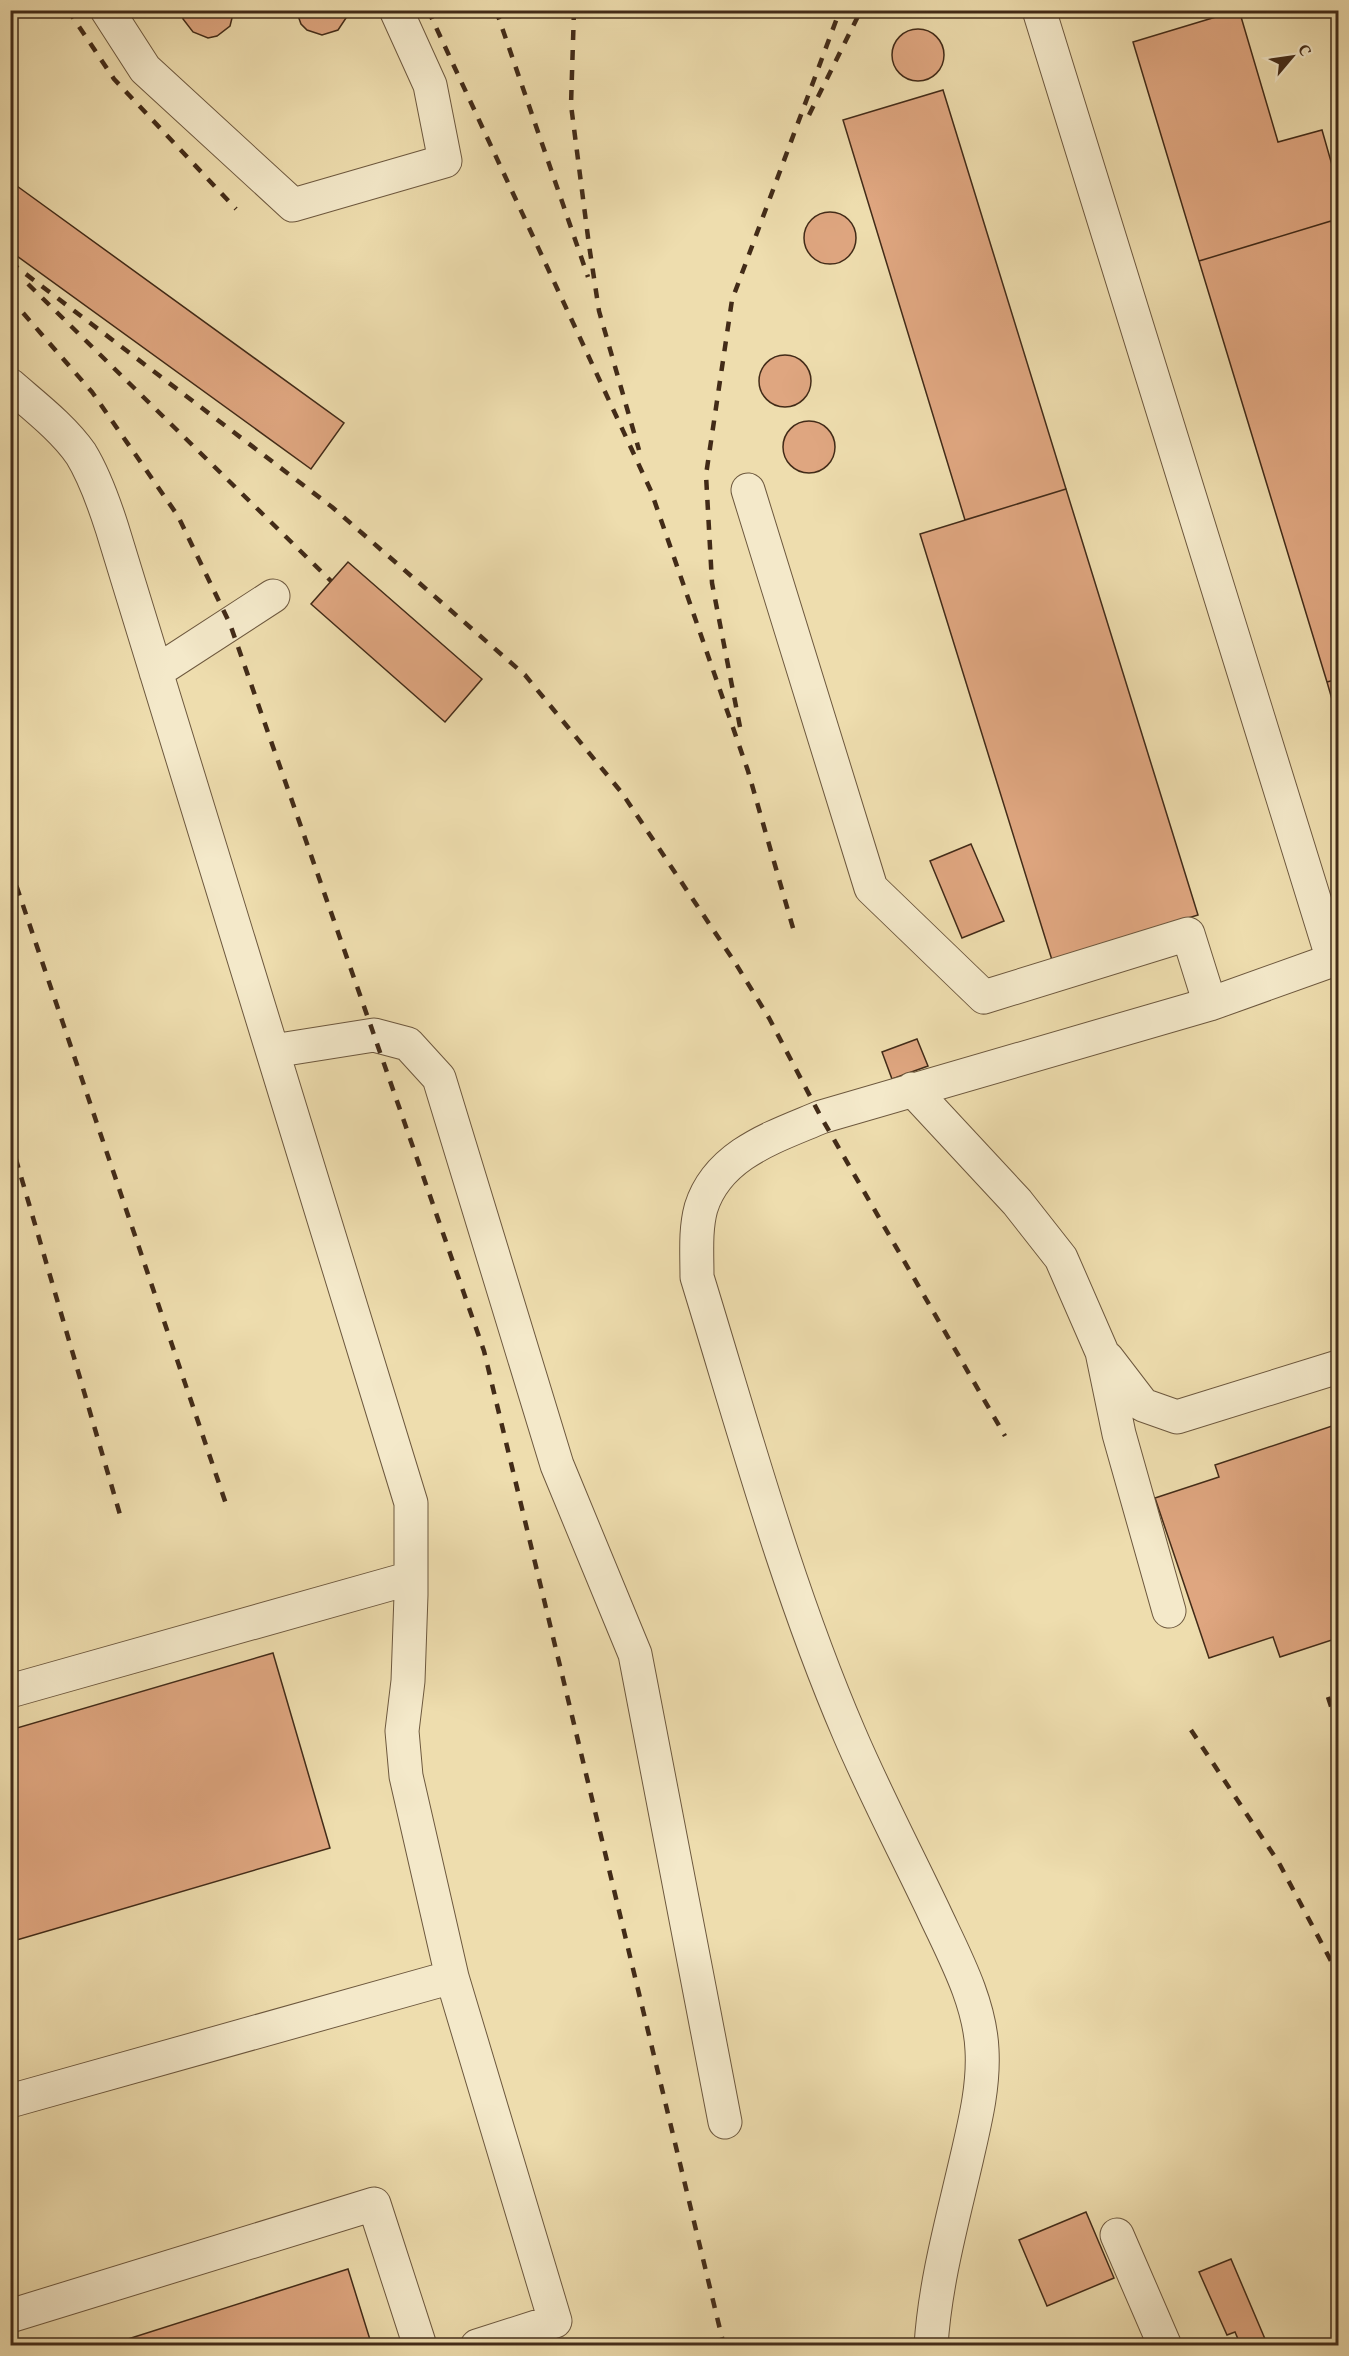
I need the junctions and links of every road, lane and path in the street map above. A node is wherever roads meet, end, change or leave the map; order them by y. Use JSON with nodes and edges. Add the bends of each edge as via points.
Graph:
{"nodes":[{"id":1,"x":107,"y":10,"type":"edge"},
{"id":2,"x":396,"y":10,"type":"edge"},
{"id":3,"x":1039,"y":10,"type":"edge"},
{"id":4,"x":10,"y":385,"type":"edge"},
{"id":5,"x":748,"y":490,"type":"dead end"},
{"id":6,"x":273,"y":596,"type":"dead end"},
{"id":7,"x":156,"y":672,"type":"junction"},
{"id":8,"x":1336,"y":959,"type":"edge"},
{"id":9,"x":1210,"y":1004,"type":"junction"},
{"id":10,"x":273,"y":1051,"type":"junction"},
{"id":11,"x":912,"y":1089,"type":"junction"},
{"id":12,"x":1102,"y":1352,"type":"junction"},
{"id":13,"x":1338,"y":1367,"type":"edge"},
{"id":14,"x":411,"y":1578,"type":"junction"},
{"id":15,"x":1169,"y":1611,"type":"dead end"},
{"id":16,"x":10,"y":1691,"type":"edge"},
{"id":17,"x":452,"y":1977,"type":"junction"},
{"id":18,"x":10,"y":2101,"type":"edge"},
{"id":19,"x":725,"y":2122,"type":"dead end"},
{"id":20,"x":1117,"y":2235,"type":"dead end"},
{"id":21,"x":10,"y":2316,"type":"edge"},
{"id":22,"x":494,"y":2343,"type":"edge"},
{"id":23,"x":420,"y":2346,"type":"edge"},
{"id":24,"x":932,"y":2346,"type":"edge"},
{"id":25,"x":1165,"y":2346,"type":"edge"}],
"edges":[{"from":1,"to":2,"type":"lane","via":[[145,69],[293,206],[445,162],[430,86]]},
{"from":3,"to":8,"type":"lane"},
{"from":4,"to":7,"type":"lane","via":[[80,453],[94,479]]},
{"from":5,"to":9,"type":"lane","via":[[871,888],[984,998],[1188,934]]},
{"from":6,"to":7,"type":"lane"},
{"from":7,"to":10,"type":"lane"},
{"from":8,"to":9,"type":"lane"},
{"from":9,"to":11,"type":"lane"},
{"from":10,"to":14,"type":"lane","via":[[411,1503]]},
{"from":10,"to":19,"type":"lane","via":[[374,1035],[408,1044],[439,1078],[557,1465],[635,1654]]},
{"from":11,"to":12,"type":"lane","via":[[1017,1202],[1061,1258]]},
{"from":11,"to":24,"type":"lane","via":[[821,1117],[735,1158],[715,1179],[701,1207],[696,1237],[698,1276],[818,1657],[976,2011],[982,2050],[979,2104],[945,2255]]},
{"from":12,"to":13,"type":"lane","via":[[1143,1405],[1177,1417]]},
{"from":12,"to":15,"type":"lane","via":[[1119,1434]]},
{"from":14,"to":16,"type":"lane"},
{"from":14,"to":17,"type":"lane","via":[[408,1681],[402,1731],[406,1776]]},
{"from":17,"to":18,"type":"lane"},
{"from":17,"to":22,"type":"lane","via":[[555,2321]]},
{"from":20,"to":25,"type":"lane"},
{"from":21,"to":23,"type":"lane","via":[[374,2204]]}]}
